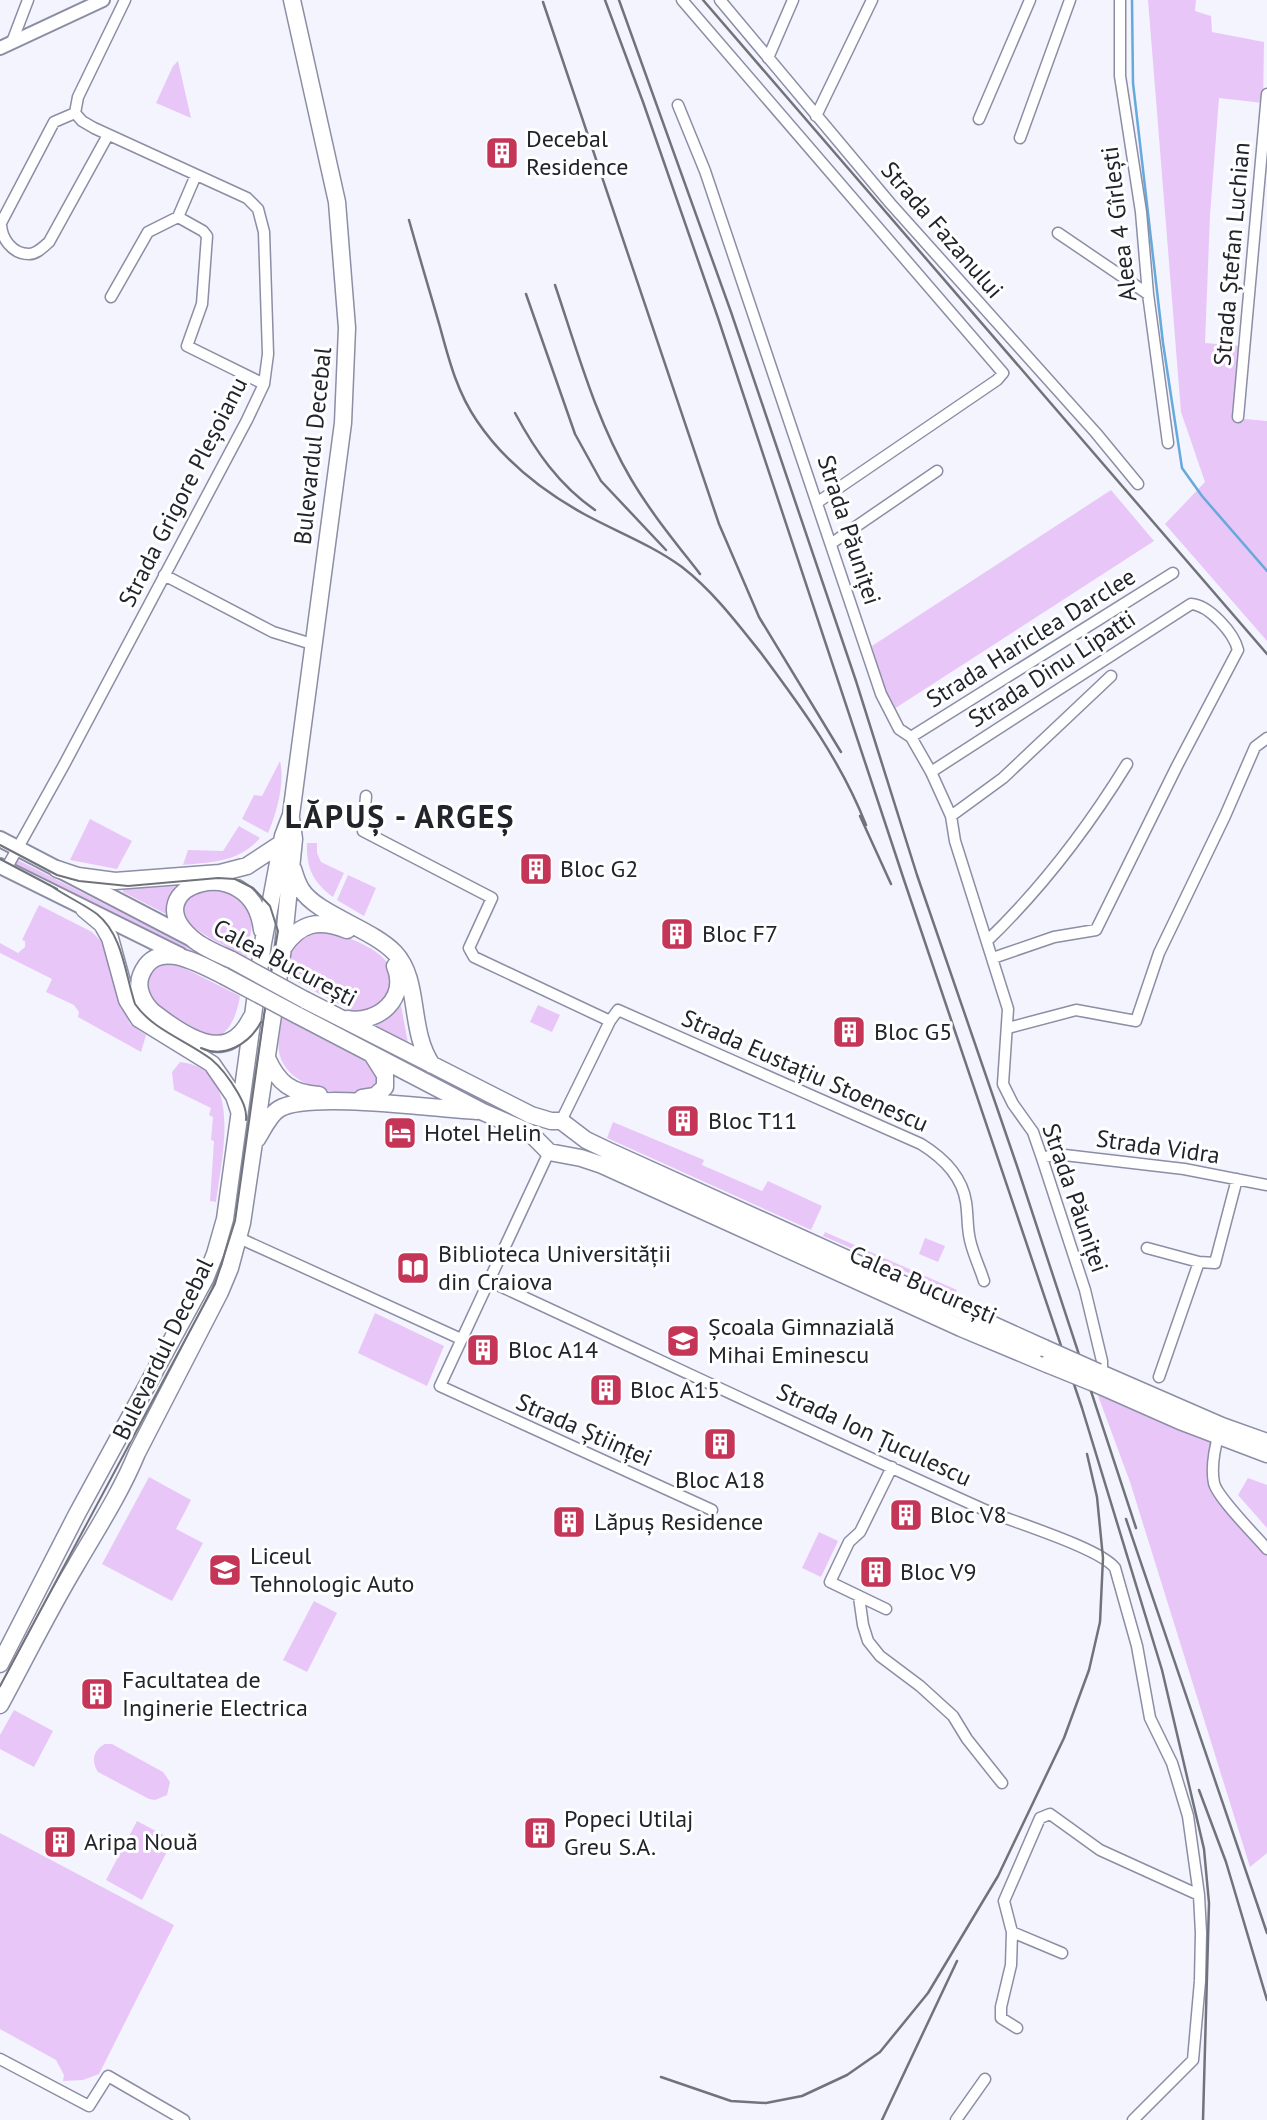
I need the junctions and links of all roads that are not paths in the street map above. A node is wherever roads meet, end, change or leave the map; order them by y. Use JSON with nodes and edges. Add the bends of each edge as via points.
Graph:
{"nodes":[{"id":1,"x":28,"y":0,"type":"edge"},
{"id":2,"x":103,"y":0,"type":"edge"},
{"id":3,"x":125,"y":0,"type":"edge"},
{"id":4,"x":292,"y":0,"type":"edge"},
{"id":5,"x":682,"y":0,"type":"edge"},
{"id":6,"x":720,"y":0,"type":"edge"},
{"id":7,"x":793,"y":0,"type":"edge"},
{"id":8,"x":872,"y":0,"type":"edge"},
{"id":9,"x":1030,"y":0,"type":"edge"},
{"id":10,"x":1070,"y":0,"type":"edge"},
{"id":11,"x":1121,"y":0,"type":"edge"},
{"id":12,"x":6,"y":45,"type":"edge"},
{"id":13,"x":768,"y":58,"type":"junction"},
{"id":14,"x":1267,"y":94,"type":"edge"},
{"id":15,"x":678,"y":105,"type":"dead end"},
{"id":16,"x":75,"y":113,"type":"junction"},
{"id":17,"x":816,"y":116,"type":"junction"},
{"id":18,"x":979,"y":119,"type":"dead end"},
{"id":19,"x":108,"y":135,"type":"junction"},
{"id":20,"x":1020,"y":138,"type":"dead end"},
{"id":21,"x":196,"y":175,"type":"junction"},
{"id":22,"x":178,"y":217,"type":"junction"},
{"id":23,"x":1058,"y":233,"type":"dead end"},
{"id":24,"x":1148,"y":294,"type":"junction"},
{"id":25,"x":111,"y":297,"type":"dead end"},
{"id":26,"x":264,"y":384,"type":"junction"},
{"id":27,"x":1238,"y":418,"type":"dead end"},
{"id":28,"x":1168,"y":443,"type":"dead end"},
{"id":29,"x":937,"y":471,"type":"dead end"},
{"id":30,"x":1138,"y":484,"type":"dead end"},
{"id":31,"x":818,"y":502,"type":"junction"},
{"id":32,"x":832,"y":543,"type":"junction"},
{"id":33,"x":1173,"y":573,"type":"dead end"},
{"id":34,"x":164,"y":575,"type":"junction"},
{"id":35,"x":312,"y":644,"type":"junction"},
{"id":36,"x":1111,"y":677,"type":"dead end"},
{"id":37,"x":911,"y":737,"type":"junction"},
{"id":38,"x":1267,"y":738,"type":"edge"},
{"id":39,"x":1126,"y":764,"type":"dead end"},
{"id":40,"x":931,"y":772,"type":"junction"},
{"id":41,"x":366,"y":796,"type":"dead end"},
{"id":42,"x":290,"y":816,"type":"junction"},
{"id":43,"x":951,"y":816,"type":"junction"},
{"id":44,"x":0,"y":839,"type":"edge"},
{"id":45,"x":282,"y":843,"type":"junction"},
{"id":46,"x":17,"y":848,"type":"junction"},
{"id":47,"x":292,"y":860,"type":"junction"},
{"id":48,"x":3,"y":868,"type":"edge"},
{"id":49,"x":57,"y":869,"type":"junction"},
{"id":50,"x":84,"y":909,"type":"junction"},
{"id":51,"x":194,"y":940,"type":"junction"},
{"id":52,"x":987,"y":941,"type":"junction"},
{"id":53,"x":263,"y":943,"type":"junction"},
{"id":54,"x":283,"y":948,"type":"junction"},
{"id":55,"x":185,"y":957,"type":"junction"},
{"id":56,"x":993,"y":958,"type":"junction"},
{"id":57,"x":253,"y":1014,"type":"junction"},
{"id":58,"x":338,"y":1018,"type":"junction"},
{"id":59,"x":610,"y":1021,"type":"junction"},
{"id":60,"x":1008,"y":1028,"type":"junction"},
{"id":61,"x":371,"y":1054,"type":"junction"},
{"id":62,"x":266,"y":1055,"type":"junction"},
{"id":63,"x":432,"y":1065,"type":"junction"},
{"id":64,"x":483,"y":1112,"type":"junction"},
{"id":65,"x":240,"y":1114,"type":"junction"},
{"id":66,"x":561,"y":1124,"type":"junction"},
{"id":67,"x":253,"y":1146,"type":"junction"},
{"id":68,"x":550,"y":1149,"type":"junction"},
{"id":69,"x":1042,"y":1157,"type":"junction"},
{"id":70,"x":1237,"y":1179,"type":"junction"},
{"id":71,"x":1267,"y":1185,"type":"edge"},
{"id":72,"x":239,"y":1238,"type":"junction"},
{"id":73,"x":1147,"y":1248,"type":"dead end"},
{"id":74,"x":1199,"y":1262,"type":"junction"},
{"id":75,"x":489,"y":1281,"type":"junction"},
{"id":76,"x":984,"y":1281,"type":"dead end"},
{"id":77,"x":988,"y":1332,"type":"junction"},
{"id":78,"x":461,"y":1339,"type":"junction"},
{"id":79,"x":1159,"y":1377,"type":"dead end"},
{"id":80,"x":1098,"y":1379,"type":"junction"},
{"id":81,"x":1220,"y":1431,"type":"junction"},
{"id":82,"x":1267,"y":1442,"type":"edge"},
{"id":83,"x":1267,"y":1454,"type":"edge"},
{"id":84,"x":892,"y":1467,"type":"junction"},
{"id":85,"x":712,"y":1510,"type":"dead end"},
{"id":86,"x":1267,"y":1549,"type":"edge"},
{"id":87,"x":859,"y":1597,"type":"junction"},
{"id":88,"x":886,"y":1609,"type":"dead end"},
{"id":89,"x":0,"y":1664,"type":"edge"},
{"id":90,"x":0,"y":1705,"type":"edge"},
{"id":91,"x":1002,"y":1783,"type":"dead end"},
{"id":92,"x":1199,"y":1895,"type":"junction"},
{"id":93,"x":1012,"y":1932,"type":"junction"},
{"id":94,"x":1062,"y":1953,"type":"dead end"},
{"id":95,"x":1017,"y":2028,"type":"dead end"},
{"id":96,"x":0,"y":2059,"type":"edge"},
{"id":97,"x":985,"y":2080,"type":"dead end"},
{"id":98,"x":184,"y":2120,"type":"edge"},
{"id":99,"x":956,"y":2120,"type":"edge"},
{"id":100,"x":1133,"y":2120,"type":"edge"}],
"edges":[{"from":1,"to":12,"type":"street"},
{"from":2,"to":12,"type":"street"},
{"from":3,"to":16,"type":"street","via":[[78,97]]},
{"from":4,"to":35,"type":"main road","name":"Bulevardul Decebal","via":[[337,202],[347,328],[343,422]]},
{"from":5,"to":31,"type":"street","via":[[1003,373]]},
{"from":6,"to":13,"type":"street","name":"Strada Fazanului"},
{"from":7,"to":13,"type":"street"},
{"from":8,"to":17,"type":"street"},
{"from":9,"to":18,"type":"street"},
{"from":10,"to":20,"type":"street"},
{"from":11,"to":24,"type":"street","name":"Aleea 4 Gîrlești","via":[[1121,76]]},
{"from":13,"to":17,"type":"street","name":"Strada Fazanului"},
{"from":14,"to":27,"type":"street","name":"Strada Ștefan Luchian"},
{"from":15,"to":31,"type":"street","name":"Strada Păuniței","via":[[705,171]]},
{"from":16,"to":19,"type":"street","name":"Strada Grigore Pleșoianu"},
{"from":16,"to":19,"type":"street","via":[[54,122],[46,133],[1,223],[6,242],[15,250],[38,252],[49,242]]},
{"from":17,"to":30,"type":"street","name":"Strada Fazanului"},
{"from":19,"to":21,"type":"street","name":"Strada Grigore Pleșoianu"},
{"from":21,"to":22,"type":"street"},
{"from":21,"to":26,"type":"street","name":"Strada Grigore Pleșoianu","via":[[247,198],[261,216],[268,326]]},
{"from":22,"to":25,"type":"street","via":[[148,232]]},
{"from":22,"to":26,"type":"street","via":[[206,236],[202,304],[187,346]]},
{"from":23,"to":24,"type":"street"},
{"from":24,"to":28,"type":"street","name":"Aleea 4 Gîrlești"},
{"from":26,"to":34,"type":"street","name":"Strada Grigore Pleșoianu"},
{"from":29,"to":32,"type":"street"},
{"from":31,"to":32,"type":"street","name":"Strada Păuniței"},
{"from":32,"to":37,"type":"street","name":"Strada Păuniței","via":[[881,694],[900,729]]},
{"from":33,"to":37,"type":"street","name":"Strada Hariclea Darclee"},
{"from":34,"to":35,"type":"street","via":[[273,632]]},
{"from":34,"to":46,"type":"street","name":"Strada Grigore Pleșoianu"},
{"from":35,"to":42,"type":"main road","name":"Bulevardul Decebal"},
{"from":36,"to":43,"type":"street","via":[[1003,778]]},
{"from":37,"to":40,"type":"street","name":"Strada Păuniței"},
{"from":38,"to":60,"type":"street","via":[[1255,747],[1159,953],[1138,1018],[1131,1021],[1076,1010]]},
{"from":39,"to":52,"type":"street","via":[[1035,892]]},
{"from":40,"to":43,"type":"street","name":"Strada Păuniței"},
{"from":40,"to":56,"type":"street","name":"Strada Dinu Lipatti","via":[[1191,604],[1210,613],[1235,640],[1238,650],[1096,930],[1054,937]]},
{"from":41,"to":59,"type":"street","via":[[363,831],[492,898],[469,948],[474,957]]},
{"from":42,"to":45,"type":"main road","name":"Bulevardul Decebal"},
{"from":42,"to":47,"type":"main road","name":"Bulevardul Decebal"},
{"from":43,"to":52,"type":"street","name":"Strada Păuniței"},
{"from":44,"to":46,"type":"main road","name":"Calea București"},
{"from":45,"to":49,"type":"main road","via":[[247,866],[220,873],[115,881]]},
{"from":45,"to":53,"type":"main road","name":"Bulevardul Decebal"},
{"from":46,"to":48,"type":"street","name":"Strada Grigore Pleșoianu"},
{"from":46,"to":49,"type":"main road","name":"Calea București"},
{"from":47,"to":54,"type":"main road","name":"Bulevardul Decebal"},
{"from":47,"to":63,"type":"main road","via":[[301,889],[316,905],[362,928],[396,954],[406,970],[424,1053]]},
{"from":48,"to":50,"type":"main road","name":"Calea București"},
{"from":49,"to":51,"type":"main road","name":"Calea București"},
{"from":50,"to":55,"type":"main road","name":"Calea București"},
{"from":50,"to":65,"type":"main road","via":[[110,938],[127,1000],[139,1019],[212,1064],[234,1096]]},
{"from":51,"to":53,"type":"main road","via":[[176,921],[181,891],[214,883],[236,887],[252,900],[260,914]]},
{"from":51,"to":58,"type":"main road","name":"Calea București","bridge":true},
{"from":52,"to":56,"type":"street","name":"Strada Păuniței"},
{"from":53,"to":57,"type":"main road","name":"Bulevardul Decebal"},
{"from":54,"to":58,"type":"main road","via":[[292,934],[313,923],[332,924],[387,954],[400,982],[397,995],[378,1014],[364,1020]]},
{"from":54,"to":62,"type":"main road","name":"Bulevardul Decebal"},
{"from":55,"to":57,"type":"main road","via":[[160,955],[142,972],[141,994],[152,1011],[194,1038],[219,1045],[242,1032]]},
{"from":55,"to":61,"type":"main road","name":"Calea București","bridge":true},
{"from":56,"to":60,"type":"street","name":"Strada Păuniței","via":[[1008,1009]]},
{"from":57,"to":65,"type":"main road","name":"Bulevardul Decebal"},
{"from":58,"to":63,"type":"main road","name":"Calea București"},
{"from":59,"to":66,"type":"street"},
{"from":59,"to":76,"type":"street","name":"Strada Eustațiu Stoenescu","via":[[618,1010],[934,1153],[961,1186],[970,1240]]},
{"from":60,"to":69,"type":"street","name":"Strada Păuniței","via":[[1003,1084],[1033,1132]]},
{"from":61,"to":62,"type":"main road","via":[[386,1080],[381,1093],[368,1098],[305,1094],[279,1080]]},
{"from":61,"to":64,"type":"main road","name":"Calea București"},
{"from":62,"to":67,"type":"main road","name":"Bulevardul Decebal"},
{"from":63,"to":66,"type":"main road","name":"Calea București","via":[[531,1115]]},
{"from":64,"to":67,"type":"main road","via":[[381,1103],[293,1104],[273,1114]]},
{"from":64,"to":68,"type":"main road","name":"Calea București","via":[[528,1132]]},
{"from":65,"to":89,"type":"main road","name":"Bulevardul Decebal","via":[[223,1231],[205,1279]]},
{"from":66,"to":68,"type":"main road","via":[[540,1131]]},
{"from":66,"to":68,"type":"main road","via":[[572,1142],[568,1149]]},
{"from":66,"to":77,"type":"main road","name":"Calea București","via":[[608,1151]]},
{"from":67,"to":72,"type":"main road","name":"Bulevardul Decebal"},
{"from":68,"to":75,"type":"street"},
{"from":68,"to":77,"type":"main road","name":"Calea București","via":[[602,1165]]},
{"from":69,"to":70,"type":"street","name":"Strada Vidra","via":[[1056,1154]]},
{"from":69,"to":80,"type":"street","name":"Strada Păuniței","via":[[1085,1290]]},
{"from":70,"to":71,"type":"street","name":"Strada Vidra"},
{"from":70,"to":74,"type":"street","via":[[1215,1263]]},
{"from":72,"to":78,"type":"street"},
{"from":72,"to":90,"type":"main road","name":"Bulevardul Decebal","via":[[222,1288],[126,1479]]},
{"from":73,"to":74,"type":"street"},
{"from":74,"to":79,"type":"street"},
{"from":75,"to":78,"type":"street"},
{"from":75,"to":84,"type":"street","name":"Strada Ion Țuculescu"},
{"from":77,"to":80,"type":"main road","name":"Calea București","bridge":true},
{"from":78,"to":85,"type":"street","name":"Strada Științei","via":[[440,1386]]},
{"from":80,"to":81,"type":"main road","name":"Calea București"},
{"from":81,"to":82,"type":"main road","name":"Calea București"},
{"from":81,"to":83,"type":"main road","name":"Calea București"},
{"from":81,"to":86,"type":"street","via":[[1217,1491]]},
{"from":84,"to":87,"type":"street","via":[[830,1582]]},
{"from":84,"to":92,"type":"street","name":"Strada Ion Țuculescu","via":[[1110,1561],[1118,1574],[1137,1646],[1150,1718],[1172,1763],[1188,1816]]},
{"from":87,"to":88,"type":"street"},
{"from":87,"to":91,"type":"street","via":[[868,1641],[953,1716]]},
{"from":92,"to":93,"type":"street","via":[[1100,1850],[1051,1814],[1040,1818],[1004,1901]]},
{"from":92,"to":100,"type":"street","name":"Strada Ion Țuculescu","via":[[1200,1981],[1193,2060]]},
{"from":93,"to":94,"type":"street"},
{"from":93,"to":95,"type":"street","via":[[1002,2018]]},
{"from":96,"to":98,"type":"street","via":[[89,2106],[108,2076]]},
{"from":97,"to":99,"type":"street"}]}
